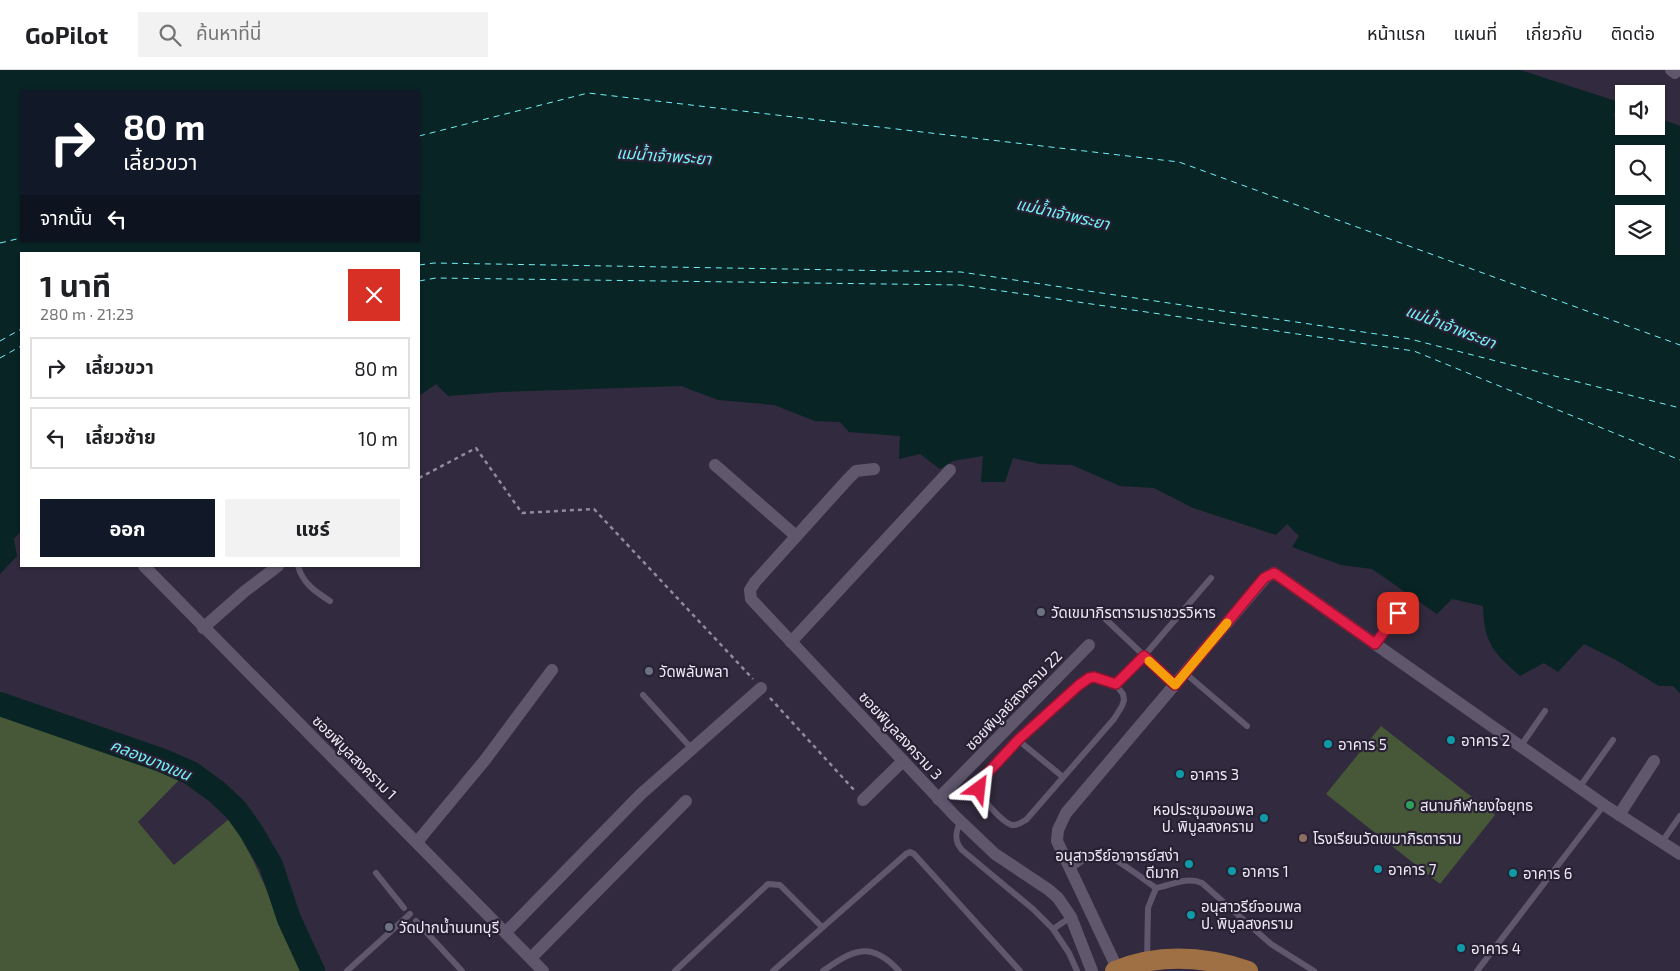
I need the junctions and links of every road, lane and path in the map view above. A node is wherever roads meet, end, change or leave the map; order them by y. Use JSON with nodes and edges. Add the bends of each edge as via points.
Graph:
{"nodes":[{"id":1,"x":715,"y":465,"type":"dead end"},
{"id":2,"x":874,"y":469,"type":"dead end"},
{"id":3,"x":950,"y":470,"type":"dead end"},
{"id":4,"x":420,"y":477,"type":"edge"},
{"id":5,"x":796,"y":536,"type":"junction"},
{"id":6,"x":145,"y":567,"type":"edge"},
{"id":7,"x":277,"y":567,"type":"edge"},
{"id":8,"x":298,"y":567,"type":"edge"},
{"id":9,"x":1211,"y":578,"type":"dead end"},
{"id":10,"x":330,"y":601,"type":"dead end"},
{"id":11,"x":1096,"y":610,"type":"dead end"},
{"id":12,"x":1398,"y":613,"type":"dead end"},
{"id":13,"x":203,"y":628,"type":"junction"},
{"id":14,"x":791,"y":642,"type":"junction"},
{"id":15,"x":1375,"y":644,"type":"junction"},
{"id":16,"x":1089,"y":645,"type":"dead end"},
{"id":17,"x":1144,"y":656,"type":"junction"},
{"id":18,"x":552,"y":670,"type":"dead end"},
{"id":19,"x":1185,"y":673,"type":"junction"},
{"id":20,"x":1116,"y":684,"type":"junction"},
{"id":21,"x":1175,"y":685,"type":"junction"},
{"id":22,"x":761,"y":688,"type":"junction"},
{"id":23,"x":643,"y":695,"type":"dead end"},
{"id":24,"x":1545,"y":712,"type":"dead end"},
{"id":25,"x":1247,"y":726,"type":"dead end"},
{"id":26,"x":1018,"y":740,"type":"junction"},
{"id":27,"x":1613,"y":740,"type":"dead end"},
{"id":28,"x":1520,"y":747,"type":"junction"},
{"id":29,"x":692,"y":749,"type":"junction"},
{"id":30,"x":903,"y":761,"type":"junction"},
{"id":31,"x":1654,"y":761,"type":"dead end"},
{"id":32,"x":1063,"y":777,"type":"junction"},
{"id":33,"x":1579,"y":788,"type":"junction"},
{"id":34,"x":938,"y":799,"type":"junction"},
{"id":35,"x":863,"y":800,"type":"joint"},
{"id":36,"x":686,"y":801,"type":"dead end"},
{"id":37,"x":1604,"y":805,"type":"junction"},
{"id":38,"x":1619,"y":814,"type":"junction"},
{"id":39,"x":1680,"y":816,"type":"edge"},
{"id":40,"x":961,"y":822,"type":"junction"},
{"id":41,"x":417,"y":842,"type":"junction"},
{"id":42,"x":1662,"y":842,"type":"junction"},
{"id":43,"x":1680,"y":854,"type":"edge"},
{"id":44,"x":376,"y":873,"type":"dead end"},
{"id":45,"x":1072,"y":875,"type":"junction"},
{"id":46,"x":1156,"y":888,"type":"junction"},
{"id":47,"x":1060,"y":901,"type":"junction"},
{"id":48,"x":404,"y":908,"type":"dead end"},
{"id":49,"x":410,"y":914,"type":"dead end"},
{"id":50,"x":1071,"y":917,"type":"junction"},
{"id":51,"x":416,"y":921,"type":"dead end"},
{"id":52,"x":822,"y":927,"type":"junction"},
{"id":53,"x":1052,"y":929,"type":"junction"},
{"id":54,"x":506,"y":932,"type":"junction"},
{"id":55,"x":531,"y":958,"type":"junction"},
{"id":56,"x":1147,"y":961,"type":"junction"},
{"id":57,"x":1116,"y":970,"type":"edge"},
{"id":58,"x":347,"y":971,"type":"edge"},
{"id":59,"x":462,"y":971,"type":"edge"},
{"id":60,"x":543,"y":971,"type":"edge"},
{"id":61,"x":675,"y":971,"type":"edge"},
{"id":62,"x":773,"y":971,"type":"edge"},
{"id":63,"x":822,"y":971,"type":"edge"},
{"id":64,"x":899,"y":971,"type":"edge"},
{"id":65,"x":1020,"y":971,"type":"edge"},
{"id":66,"x":1077,"y":971,"type":"edge"},
{"id":67,"x":1092,"y":971,"type":"edge"},
{"id":68,"x":1248,"y":971,"type":"edge"},
{"id":69,"x":1314,"y":971,"type":"edge"},
{"id":70,"x":1477,"y":971,"type":"edge"}],
"edges":[{"from":1,"to":5,"type":"street"},
{"from":2,"to":5,"type":"street","via":[[856,471]]},
{"from":3,"to":14,"type":"street"},
{"from":4,"to":22,"type":"path","via":[[476,448],[522,513],[594,509]]},
{"from":5,"to":14,"type":"street","name":"ซอยพิบูลสงคราม 3","via":[[750,590],[751,599]]},
{"from":6,"to":13,"type":"street","name":"ซอยพิบูลสงคราม 1"},
{"from":7,"to":13,"type":"street"},
{"from":8,"to":10,"type":"lane","via":[[308,585]]},
{"from":9,"to":17,"type":"lane"},
{"from":11,"to":17,"type":"lane"},
{"from":12,"to":15,"type":"lane"},
{"from":13,"to":41,"type":"street","name":"ซอยพิบูลสงคราม 1"},
{"from":14,"to":30,"type":"street","name":"ซอยพิบูลสงคราม 3"},
{"from":15,"to":19,"type":"street","via":[[1274,573],[1264,578]]},
{"from":15,"to":28,"type":"street"},
{"from":16,"to":34,"type":"street","name":"ซอยพิบูลย์สงคราม 22"},
{"from":17,"to":20,"type":"lane"},
{"from":17,"to":21,"type":"lane"},
{"from":18,"to":41,"type":"street","via":[[485,760]]},
{"from":19,"to":21,"type":"street"},
{"from":19,"to":25,"type":"lane"},
{"from":20,"to":26,"type":"lane","via":[[1089,678]]},
{"from":20,"to":32,"type":"lane","via":[[1123,694],[1122,706]]},
{"from":21,"to":45,"type":"street","via":[[1066,813],[1057,841]]},
{"from":22,"to":29,"type":"street"},
{"from":22,"to":35,"type":"path"},
{"from":23,"to":29,"type":"lane"},
{"from":24,"to":28,"type":"lane"},
{"from":26,"to":32,"type":"lane"},
{"from":26,"to":32,"type":"lane","via":[[980,783],[980,794],[1000,818],[1010,825],[1026,820]]},
{"from":27,"to":33,"type":"lane"},
{"from":28,"to":33,"type":"street"},
{"from":29,"to":54,"type":"street","via":[[641,794]]},
{"from":30,"to":34,"type":"street","name":"ซอยพิบูลสงคราม 3"},
{"from":30,"to":35,"type":"street"},
{"from":31,"to":38,"type":"street"},
{"from":33,"to":37,"type":"street"},
{"from":34,"to":40,"type":"street","name":"ซอยพิบูลสงคราม 3"},
{"from":36,"to":55,"type":"street"},
{"from":37,"to":38,"type":"street"},
{"from":37,"to":70,"type":"lane"},
{"from":38,"to":42,"type":"street"},
{"from":39,"to":42,"type":"lane"},
{"from":40,"to":47,"type":"street","name":"ซอยพิบูลสงคราม 3","via":[[995,854]]},
{"from":40,"to":53,"type":"lane","via":[[956,839],[962,850]]},
{"from":41,"to":54,"type":"street","name":"ซอยพิบูลสงคราม 1"},
{"from":42,"to":43,"type":"street"},
{"from":44,"to":48,"type":"lane"},
{"from":45,"to":46,"type":"lane","via":[[1095,854],[1102,853]]},
{"from":45,"to":47,"type":"street"},
{"from":45,"to":57,"type":"street"},
{"from":46,"to":56,"type":"lane","via":[[1148,908]]},
{"from":46,"to":69,"type":"lane","via":[[1196,880],[1271,944]]},
{"from":47,"to":50,"type":"street","name":"ซอยพิบูลสงคราม 3"},
{"from":49,"to":58,"type":"lane"},
{"from":50,"to":53,"type":"lane"},
{"from":50,"to":67,"type":"street","name":"ซอยพิบูลสงคราม 3"},
{"from":51,"to":59,"type":"lane"},
{"from":52,"to":61,"type":"lane","via":[[780,885],[768,884]]},
{"from":52,"to":62,"type":"lane"},
{"from":52,"to":65,"type":"lane","via":[[910,852]]},
{"from":53,"to":66,"type":"lane","via":[[1070,953]]},
{"from":54,"to":55,"type":"street","name":"ซอยพิบูลสงคราม 1"},
{"from":55,"to":60,"type":"street","name":"ซอยพิบูลสงคราม 1"},
{"from":56,"to":57,"type":"main road"},
{"from":56,"to":68,"type":"main road","via":[[1192,959]]},
{"from":63,"to":64,"type":"lane","via":[[844,956],[862,952],[882,955]]}]}
